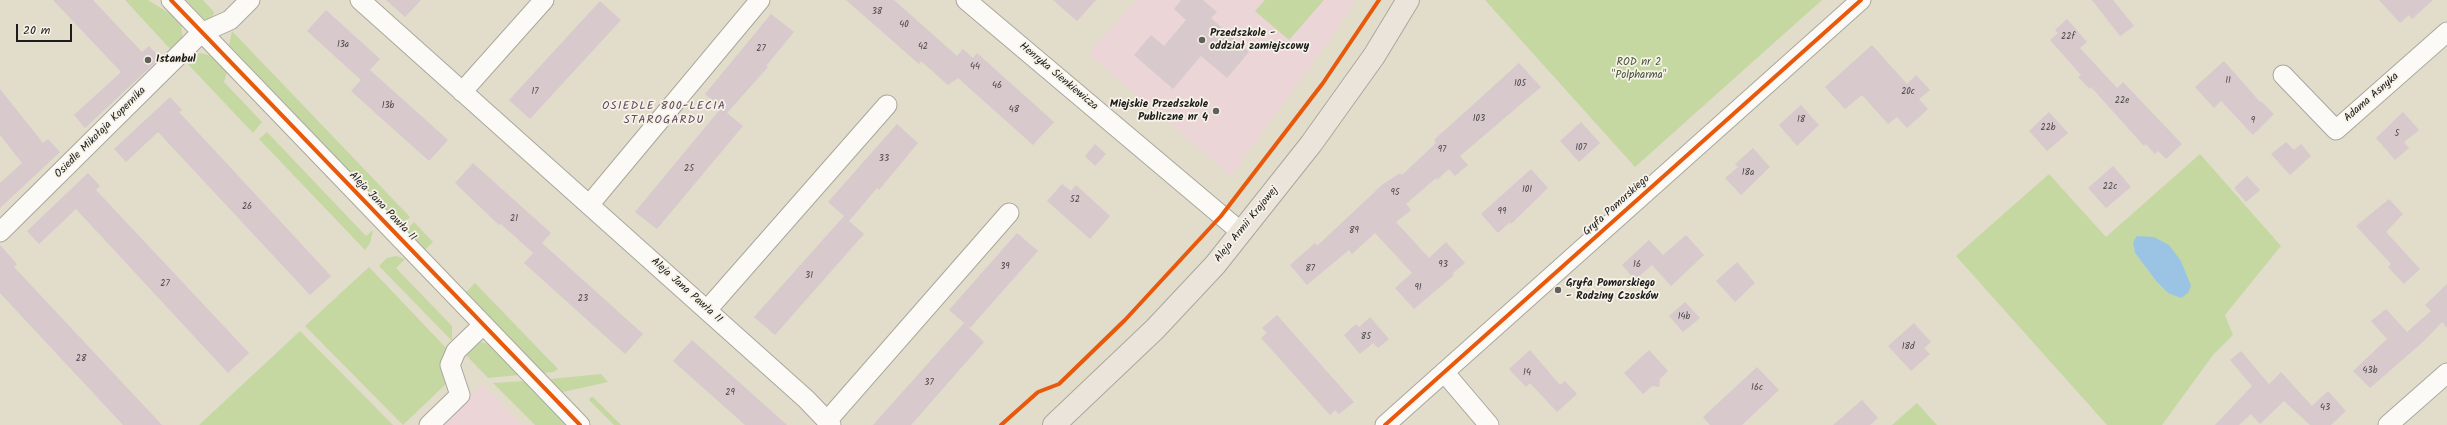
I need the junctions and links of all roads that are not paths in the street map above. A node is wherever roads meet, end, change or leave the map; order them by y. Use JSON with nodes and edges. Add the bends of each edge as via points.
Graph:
{"nodes":[{"id":1,"x":171,"y":0,"type":"edge"},
{"id":2,"x":250,"y":0,"type":"edge"},
{"id":3,"x":360,"y":0,"type":"edge"},
{"id":4,"x":544,"y":0,"type":"edge"},
{"id":5,"x":760,"y":0,"type":"edge"},
{"id":6,"x":966,"y":0,"type":"edge"},
{"id":7,"x":1408,"y":0,"type":"edge"},
{"id":8,"x":1861,"y":0,"type":"edge"},
{"id":9,"x":2447,"y":32,"type":"edge"},
{"id":10,"x":201,"y":33,"type":"junction"},
{"id":11,"x":2283,"y":75,"type":"dead end"},
{"id":12,"x":462,"y":92,"type":"junction"},
{"id":13,"x":887,"y":105,"type":"dead end"},
{"id":14,"x":589,"y":205,"type":"junction"},
{"id":15,"x":1010,"y":213,"type":"dead end"},
{"id":16,"x":0,"y":232,"type":"edge"},
{"id":17,"x":1241,"y":232,"type":"junction"},
{"id":18,"x":707,"y":310,"type":"junction"},
{"id":19,"x":483,"y":325,"type":"junction"},
{"id":20,"x":1444,"y":372,"type":"junction"},
{"id":21,"x":2447,"y":373,"type":"edge"},
{"id":22,"x":829,"y":423,"type":"edge"},
{"id":23,"x":429,"y":425,"type":"edge"},
{"id":24,"x":580,"y":425,"type":"edge"},
{"id":25,"x":1054,"y":425,"type":"edge"},
{"id":26,"x":1385,"y":425,"type":"edge"},
{"id":27,"x":1489,"y":425,"type":"edge"},
{"id":28,"x":2388,"y":425,"type":"edge"}],
"edges":[{"from":1,"to":10,"type":"street","name":"Aleja Jana Pawła II"},
{"from":2,"to":10,"type":"street","via":[[230,20]]},
{"from":3,"to":12,"type":"street","name":"Aleja Jana Pawła II"},
{"from":4,"to":12,"type":"street"},
{"from":5,"to":14,"type":"street"},
{"from":6,"to":17,"type":"street","name":"Henryka Sienkiewicza"},
{"from":7,"to":17,"type":"main road","name":"Aleja Armii Krajowej","via":[[1374,56],[1311,144]]},
{"from":8,"to":20,"type":"street","name":"Gryfa Pomorskiego"},
{"from":9,"to":11,"type":"street","name":"Adama Asnyka","via":[[2336,130]]},
{"from":10,"to":16,"type":"street","name":"Osiedle Mikołaja Kopernika"},
{"from":10,"to":19,"type":"street","name":"Aleja Jana Pawła II"},
{"from":12,"to":14,"type":"street","name":"Aleja Jana Pawła II"},
{"from":13,"to":18,"type":"street"},
{"from":14,"to":18,"type":"street","name":"Aleja Jana Pawła II"},
{"from":15,"to":22,"type":"street"},
{"from":17,"to":25,"type":"main road","name":"Aleja Armii Krajowej","via":[[1155,329]]},
{"from":18,"to":22,"type":"street","name":"Aleja Jana Pawła II"},
{"from":19,"to":23,"type":"street","via":[[456,351],[450,365],[460,395]]},
{"from":19,"to":24,"type":"street","name":"Aleja Jana Pawła II"},
{"from":20,"to":26,"type":"street","name":"Gryfa Pomorskiego"},
{"from":20,"to":27,"type":"street"},
{"from":21,"to":28,"type":"street"}]}
